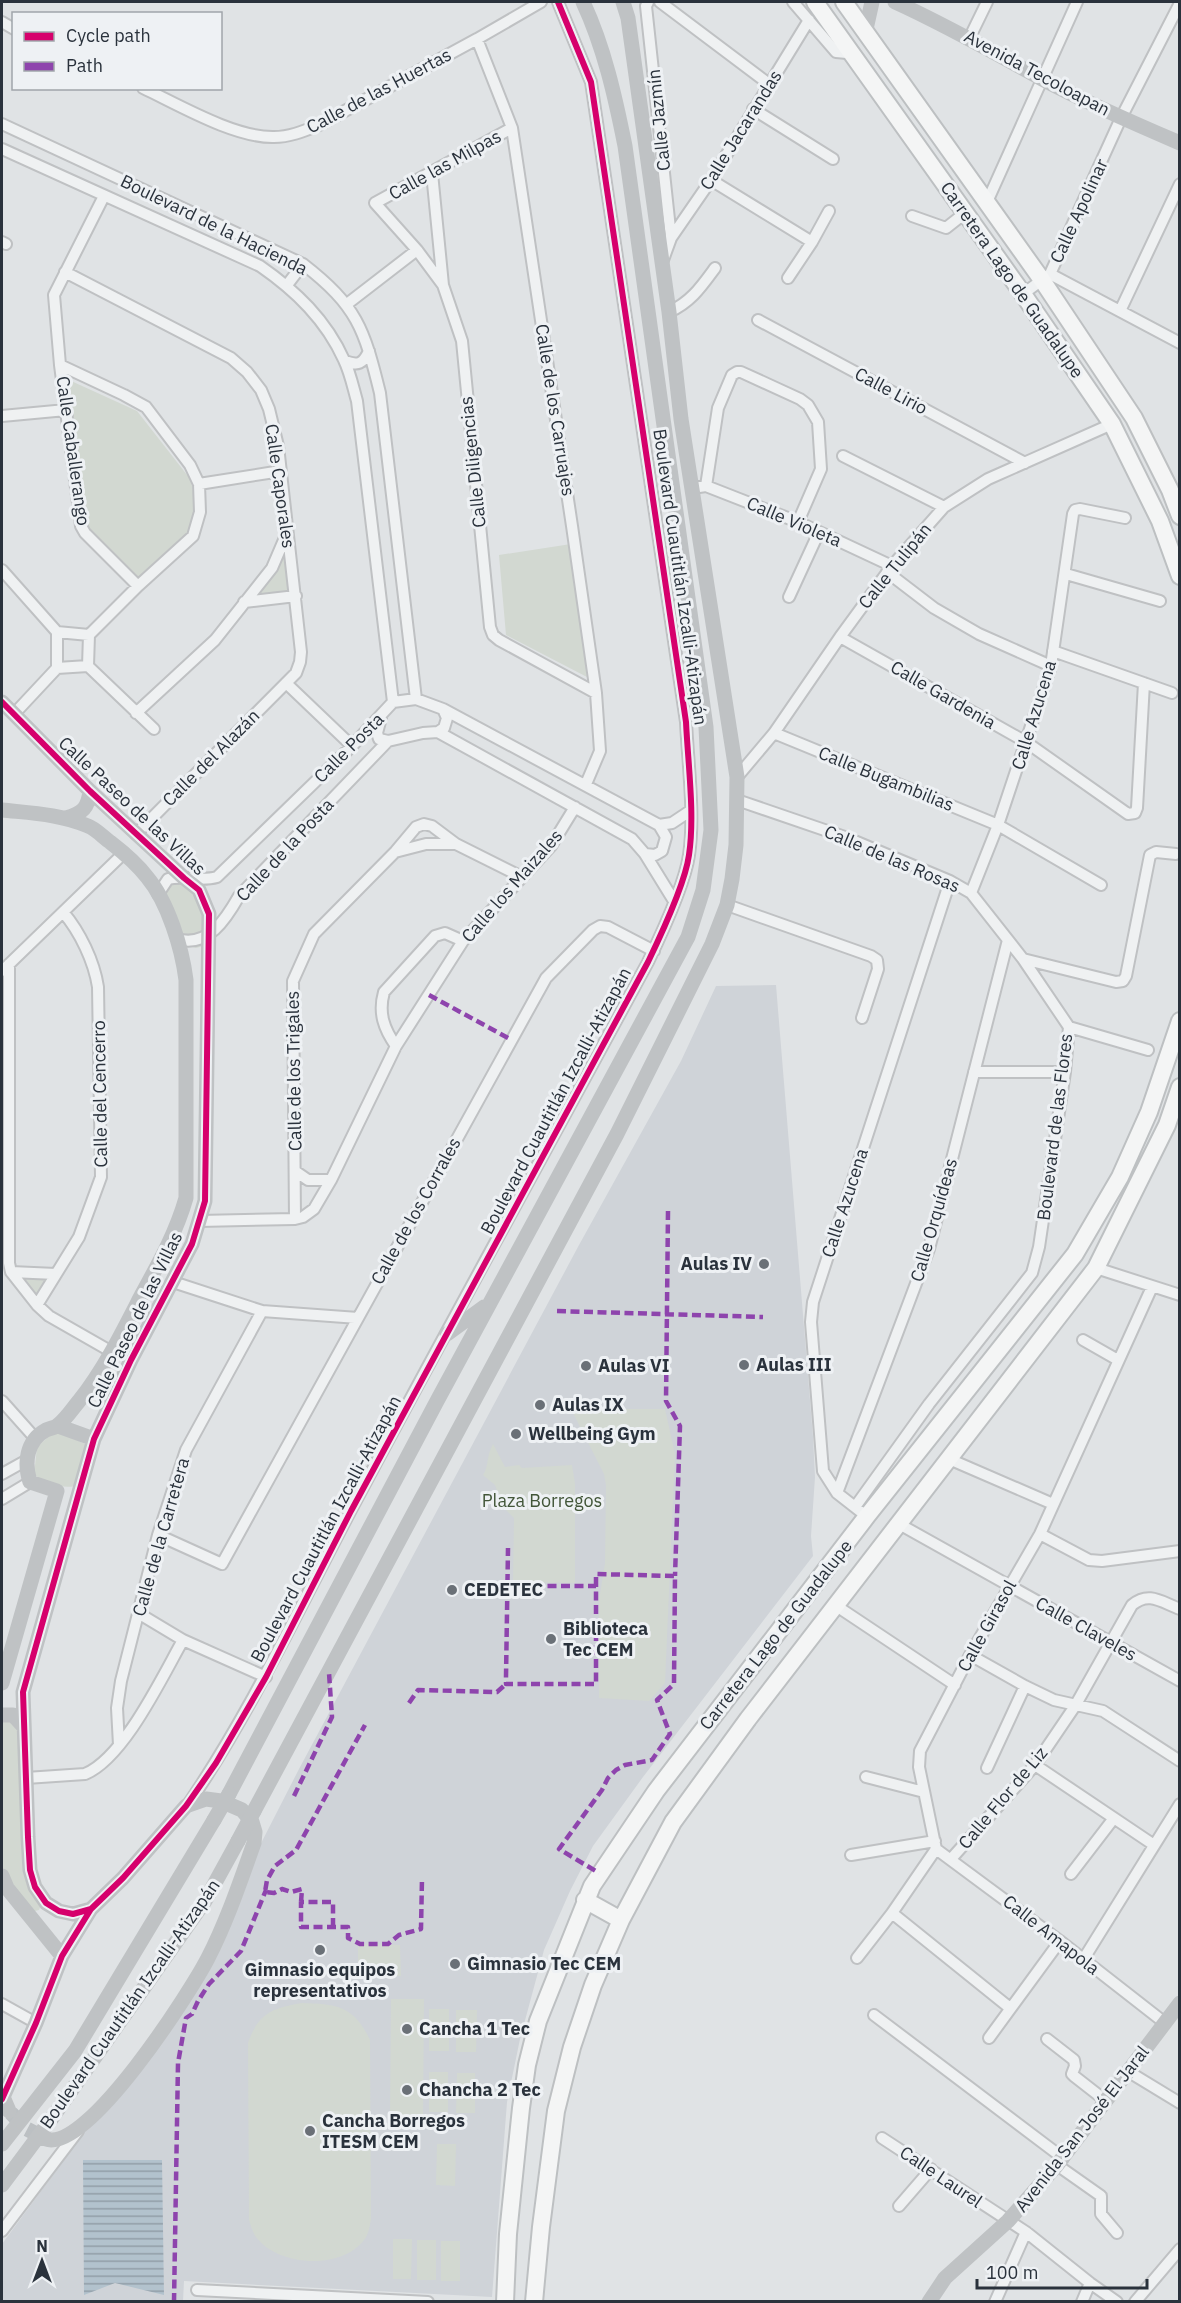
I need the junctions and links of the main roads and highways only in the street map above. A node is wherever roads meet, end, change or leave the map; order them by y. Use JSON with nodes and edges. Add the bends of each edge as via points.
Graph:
{"nodes":[{"id":1,"x":583,"y":2,"type":"edge"},
{"id":2,"x":623,"y":2,"type":"edge"},
{"id":3,"x":815,"y":2,"type":"edge"},
{"id":4,"x":872,"y":2,"type":"edge"},
{"id":5,"x":895,"y":2,"type":"edge"},
{"id":6,"x":850,"y":3,"type":"edge"},
{"id":7,"x":866,"y":29,"type":"junction"},
{"id":8,"x":1179,"y":143,"type":"edge"},
{"id":9,"x":1175,"y":488,"type":"edge"},
{"id":10,"x":1179,"y":516,"type":"edge"},
{"id":11,"x":1179,"y":576,"type":"edge"},
{"id":12,"x":2,"y":702,"type":"edge"},
{"id":13,"x":90,"y":790,"type":"junction"},
{"id":14,"x":2,"y":810,"type":"edge"},
{"id":15,"x":66,"y":818,"type":"junction"},
{"id":16,"x":1179,"y":1021,"type":"edge"},
{"id":17,"x":1179,"y":1087,"type":"edge"},
{"id":18,"x":489,"y":1304,"type":"junction"},
{"id":19,"x":447,"y":1334,"type":"road end"},
{"id":20,"x":58,"y":1426,"type":"junction"},
{"id":21,"x":94,"y":1438,"type":"junction"},
{"id":22,"x":896,"y":1482,"type":"junction"},
{"id":23,"x":919,"y":1497,"type":"junction"},
{"id":24,"x":2,"y":1683,"type":"edge"},
{"id":25,"x":2,"y":1715,"type":"edge"},
{"id":26,"x":24,"y":1727,"type":"junction"},
{"id":27,"x":2,"y":1876,"type":"edge"},
{"id":28,"x":585,"y":1900,"type":"junction"},
{"id":29,"x":46,"y":1903,"type":"junction"},
{"id":30,"x":91,"y":1909,"type":"junction"},
{"id":31,"x":29,"y":1917,"type":"junction"},
{"id":32,"x":621,"y":1920,"type":"junction"},
{"id":33,"x":62,"y":1956,"type":"junction"},
{"id":34,"x":114,"y":1988,"type":"junction"},
{"id":35,"x":132,"y":2005,"type":"junction"},
{"id":36,"x":1179,"y":2006,"type":"edge"},
{"id":37,"x":5,"y":2102,"type":"edge"},
{"id":38,"x":46,"y":2139,"type":"dead end"},
{"id":39,"x":2,"y":2144,"type":"edge"},
{"id":40,"x":2,"y":2185,"type":"edge"},
{"id":41,"x":505,"y":2301,"type":"edge"},
{"id":42,"x":534,"y":2301,"type":"edge"},
{"id":43,"x":929,"y":2301,"type":"edge"}],
"edges":[{"from":1,"to":18,"type":"main road","name":"Boulevard Cuautitlán Izcalli-Atizapán","via":[[614,88],[625,146],[706,727],[711,830],[703,890],[688,937]]},
{"from":2,"to":35,"type":"main road","name":"Boulevard Cuautitlán Izcalli-Atizapán","bridge":true,"via":[[665,239],[662,260],[681,419],[699,487],[737,777],[736,845],[727,905],[712,944],[617,1134],[238,1841],[205,1901]]},
{"from":3,"to":11,"type":"main road","name":"Carretera Lago de Guadalupe","via":[[1112,424],[1160,521]]},
{"from":4,"to":7,"type":"main road"},
{"from":5,"to":8,"type":"main road","name":"Avenida Tecoloapan","via":[[970,37],[1121,118]]},
{"from":6,"to":7,"type":"main road","name":"Carretera Lago de Guadalupe"},
{"from":7,"to":9,"type":"main road","name":"Carretera Lago de Guadalupe","via":[[987,202],[1046,277]]},
{"from":9,"to":10,"type":"main road","name":"Carretera Lago de Guadalupe"},
{"from":12,"to":13,"type":"main road","name":"Calle Paseo de las Villas"},
{"from":13,"to":15,"type":"main road","via":[[86,809]]},
{"from":13,"to":21,"type":"main road","name":"Calle Paseo de las Villas","via":[[199,890],[209,914],[210,933],[205,1201],[192,1244]]},
{"from":14,"to":15,"type":"main road","name":"Calle Paseo de las Villas"},
{"from":15,"to":20,"type":"main road","name":"Calle Paseo de las Villas","via":[[90,826],[148,877],[177,939],[186,980],[186,1198],[179,1222],[112,1352]]},
{"from":16,"to":22,"type":"main road","name":"Carretera Lago de Guadalupe","via":[[1149,1112],[1120,1177],[1075,1254]]},
{"from":17,"to":23,"type":"main road","name":"Carretera Lago de Guadalupe","via":[[1162,1135],[1096,1268]]},
{"from":18,"to":19,"type":"main road"},
{"from":18,"to":34,"type":"main road","name":"Boulevard Cuautitlán Izcalli-Atizapán","bridge":true,"via":[[229,1794]]},
{"from":20,"to":21,"type":"main road"},
{"from":20,"to":24,"type":"main road","name":"Calle Paseo de las Villas","via":[[35,1438],[29,1448],[30,1482],[57,1491]]},
{"from":21,"to":26,"type":"main road","name":"Calle Paseo de las Villas","via":[[23,1692]]},
{"from":22,"to":23,"type":"main road"},
{"from":22,"to":28,"type":"main road","name":"Carretera Lago de Guadalupe","via":[[861,1511],[656,1791],[599,1873]]},
{"from":23,"to":32,"type":"main road","name":"Carretera Lago de Guadalupe","via":[[673,1822]]},
{"from":25,"to":26,"type":"main road","via":[[13,1715]]},
{"from":26,"to":29,"type":"main road","name":"Calle Paseo de las Villas","via":[[30,1870]]},
{"from":27,"to":31,"type":"main road"},
{"from":28,"to":32,"type":"main road"},
{"from":28,"to":41,"type":"main road","name":"Carretera Lago de Guadalupe","via":[[538,2021],[527,2065]]},
{"from":29,"to":30,"type":"main road","via":[[73,1914]]},
{"from":29,"to":31,"type":"main road","via":[[41,1913]]},
{"from":30,"to":33,"type":"main road","name":"Boulevard Cuautitlán Izcalli-Atizapán"},
{"from":30,"to":38,"type":"main road","name":"Boulevard Cuautitlán Izcalli-Atizapán","via":[[186,1806],[206,1799],[221,1801],[242,1810],[252,1822],[254,1843],[208,1959],[134,2072],[109,2101],[74,2131],[57,2140]]},
{"from":31,"to":33,"type":"main road"},
{"from":32,"to":42,"type":"main road","name":"Carretera Lago de Guadalupe","via":[[592,1984],[556,2111]]},
{"from":33,"to":37,"type":"main road","name":"Boulevard Cuautitlán Izcalli-Atizapán"},
{"from":34,"to":35,"type":"main road","via":[[129,1987],[134,1991]]},
{"from":34,"to":39,"type":"main road","name":"Boulevard Cuautitlán Izcalli-Atizapán","via":[[75,2051]]},
{"from":35,"to":40,"type":"main road","name":"Boulevard Cuautitlán Izcalli-Atizapán"},
{"from":36,"to":43,"type":"main road","name":"Avenida San José El Jaral","via":[[1060,2161],[1008,2221],[937,2286]]}]}
